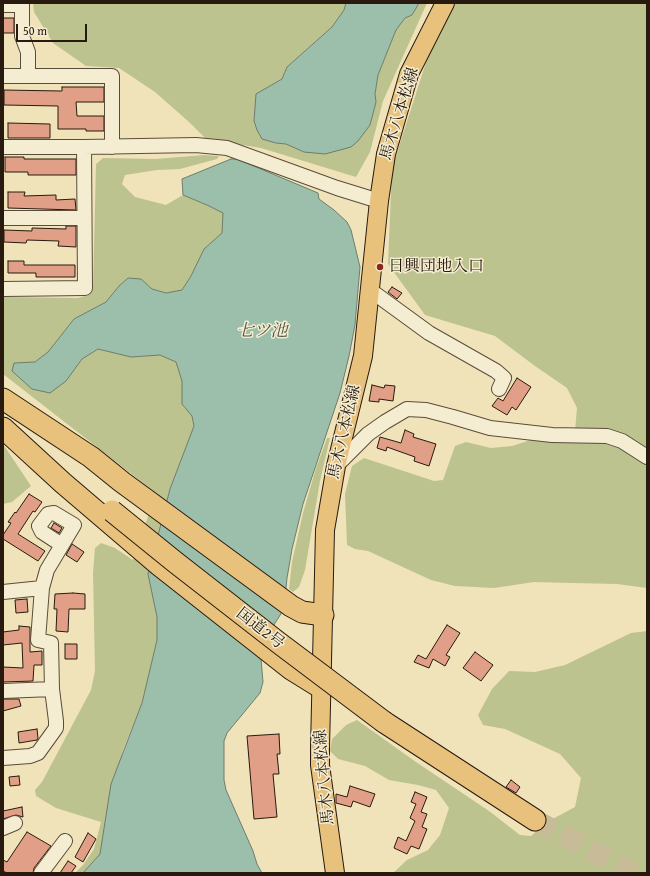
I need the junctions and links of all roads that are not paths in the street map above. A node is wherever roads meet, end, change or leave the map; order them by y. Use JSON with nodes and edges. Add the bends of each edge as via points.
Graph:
{"nodes":[{"id":1,"x":445,"y":3,"type":"edge"},
{"id":2,"x":22,"y":4,"type":"edge"},
{"id":3,"x":3,"y":5,"type":"edge"},
{"id":4,"x":3,"y":76,"type":"edge"},
{"id":5,"x":28,"y":76,"type":"junction"},
{"id":6,"x":3,"y":147,"type":"edge"},
{"id":7,"x":84,"y":147,"type":"junction"},
{"id":8,"x":112,"y":147,"type":"junction"},
{"id":9,"x":379,"y":201,"type":"junction"},
{"id":10,"x":3,"y":218,"type":"edge"},
{"id":11,"x":84,"y":218,"type":"junction"},
{"id":12,"x":3,"y":289,"type":"edge"},
{"id":13,"x":370,"y":290,"type":"junction"},
{"id":14,"x":499,"y":389,"type":"dead end"},
{"id":15,"x":3,"y":399,"type":"edge"},
{"id":16,"x":3,"y":416,"type":"edge"},
{"id":17,"x":3,"y":428,"type":"edge"},
{"id":18,"x":647,"y":457,"type":"edge"},
{"id":19,"x":336,"y":466,"type":"junction"},
{"id":20,"x":62,"y":545,"type":"dead end"},
{"id":21,"x":42,"y":588,"type":"junction"},
{"id":22,"x":3,"y":592,"type":"edge"},
{"id":23,"x":323,"y":615,"type":"junction"},
{"id":24,"x":320,"y":687,"type":"junction"},
{"id":25,"x":52,"y":689,"type":"junction"},
{"id":26,"x":3,"y":691,"type":"edge"},
{"id":27,"x":3,"y":758,"type":"edge"},
{"id":28,"x":534,"y":820,"type":"tunnel mouth"},
{"id":29,"x":65,"y":841,"type":"dead end"},
{"id":30,"x":41,"y":873,"type":"edge"},
{"id":31,"x":335,"y":873,"type":"edge"}],
"edges":[{"from":1,"to":9,"type":"main road","name":"馬木八本松線","via":[[409,74],[386,154]]},
{"from":2,"to":3,"type":"street"},
{"from":2,"to":5,"type":"street","via":[[22,36],[28,52]]},
{"from":4,"to":5,"type":"street"},
{"from":5,"to":8,"type":"street","via":[[112,76]]},
{"from":6,"to":7,"type":"street"},
{"from":7,"to":8,"type":"street"},
{"from":7,"to":11,"type":"street"},
{"from":8,"to":9,"type":"street","via":[[196,145],[227,148]]},
{"from":9,"to":13,"type":"main road","name":"馬木八本松線"},
{"from":10,"to":11,"type":"street"},
{"from":11,"to":12,"type":"street","via":[[85,288]]},
{"from":13,"to":14,"type":"street","via":[[429,333],[496,371],[504,378]]},
{"from":13,"to":19,"type":"main road","name":"馬木八本松線","via":[[363,356]]},
{"from":15,"to":23,"type":"highway","via":[[91,457],[291,606],[302,612]]},
{"from":16,"to":28,"type":"highway","name":"国道2号","bridge":true,"via":[[112,511],[266,634],[384,722]]},
{"from":17,"to":24,"type":"highway","via":[[125,537],[290,669]]},
{"from":18,"to":19,"type":"street","via":[[622,441],[607,436],[552,435],[490,428],[426,410],[407,409],[368,434]]},
{"from":19,"to":23,"type":"main road","name":"馬木八本松線","via":[[325,530]]},
{"from":20,"to":21,"type":"street","via":[[47,570]]},
{"from":21,"to":22,"type":"street"},
{"from":21,"to":25,"type":"street","via":[[38,640],[51,642]]},
{"from":23,"to":24,"type":"main road","name":"馬木八本松線"},
{"from":24,"to":31,"type":"main road","name":"馬木八本松線","via":[[320,765]]},
{"from":25,"to":26,"type":"street"},
{"from":25,"to":27,"type":"street","via":[[56,728],[38,753]]},
{"from":29,"to":30,"type":"street"}]}
